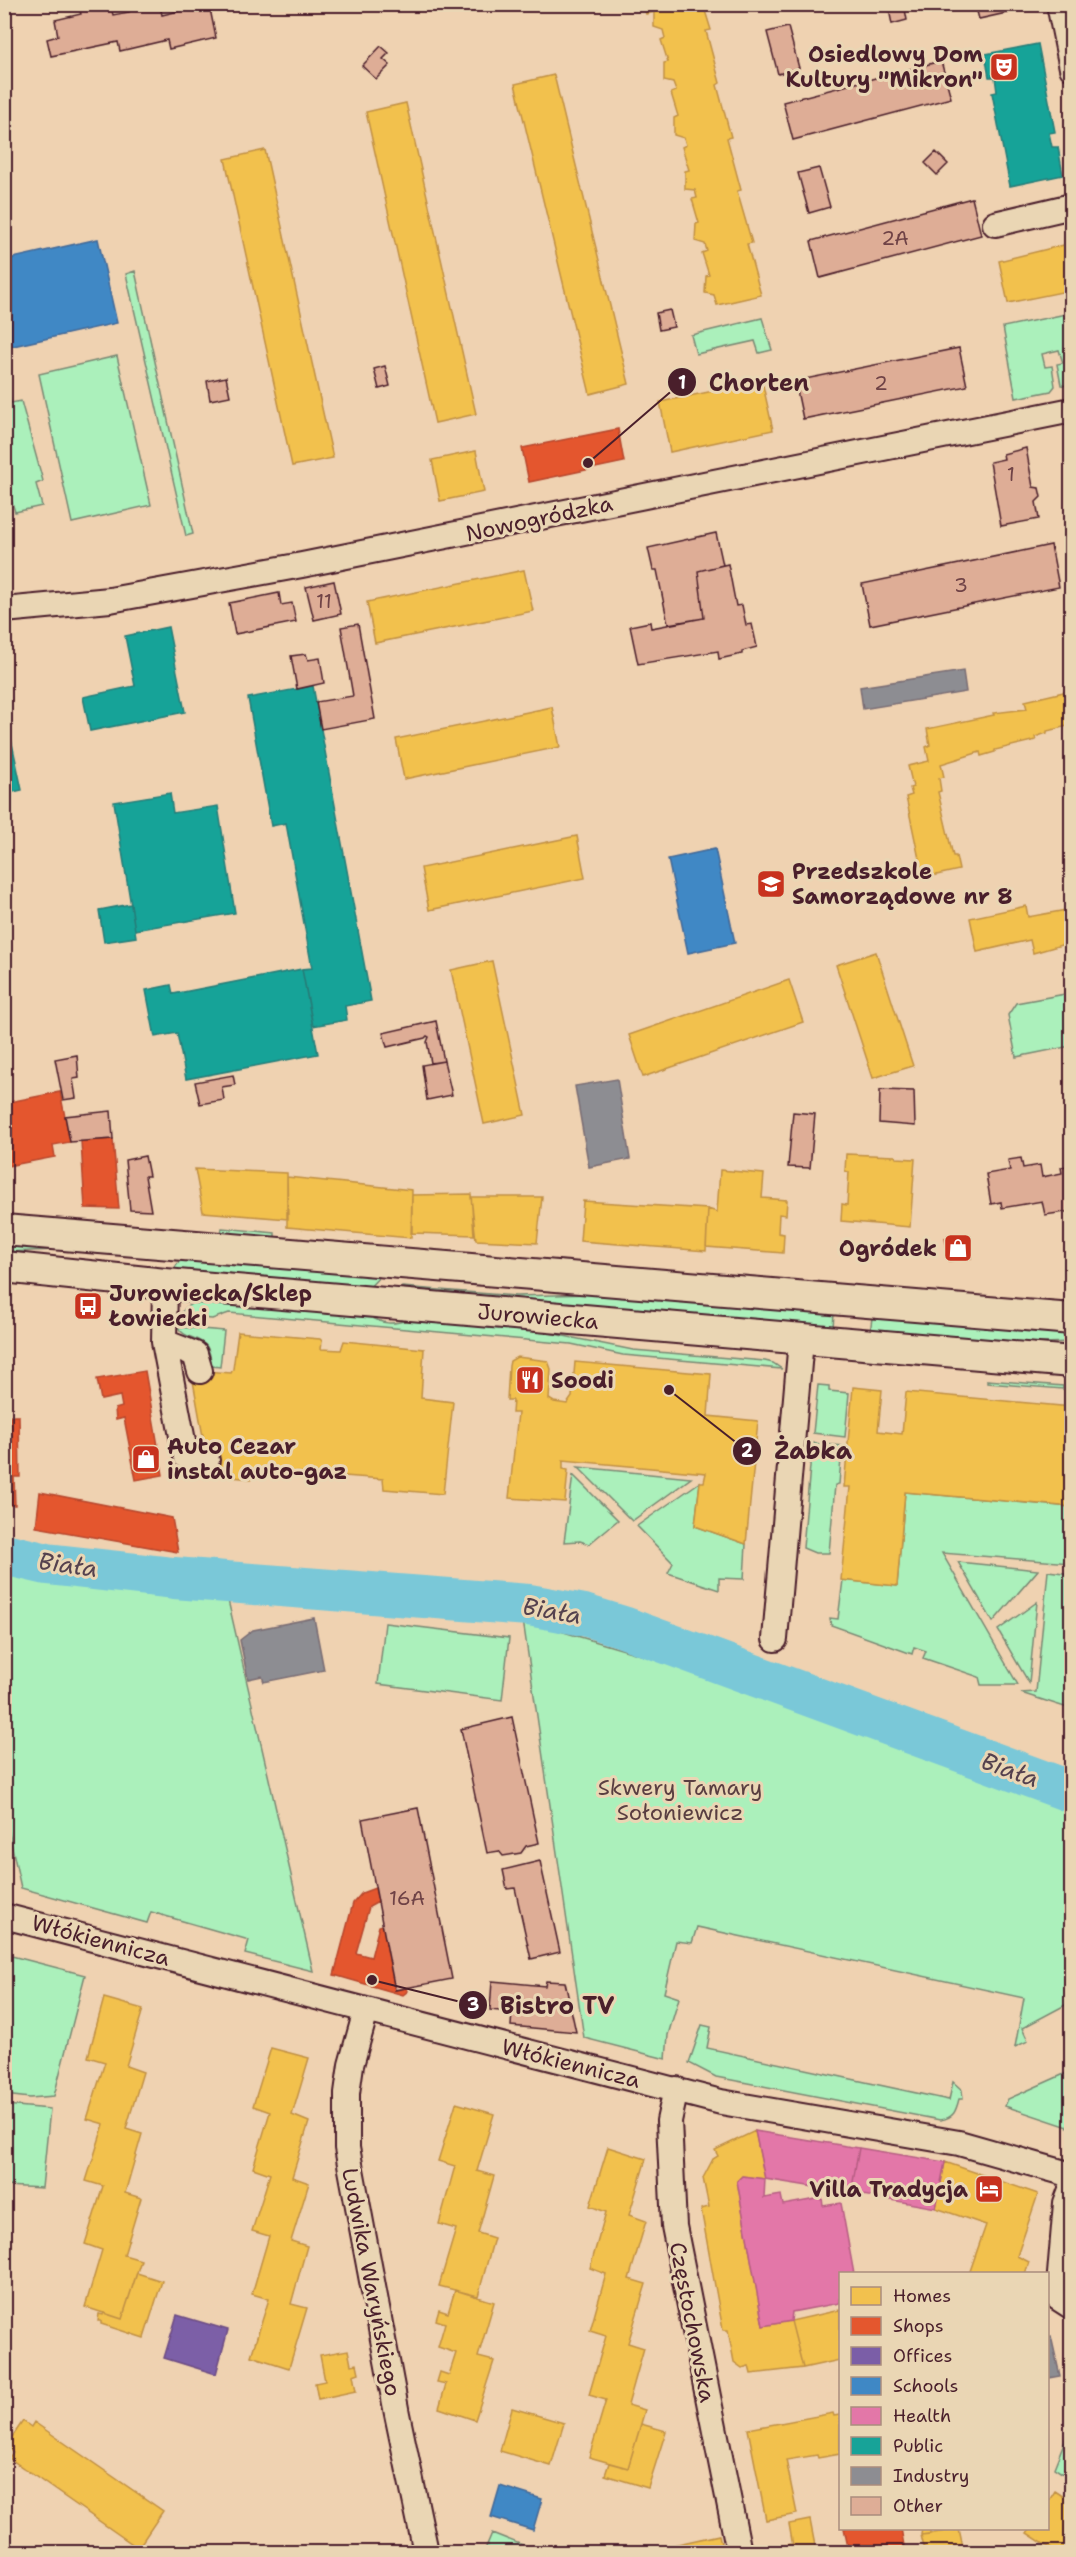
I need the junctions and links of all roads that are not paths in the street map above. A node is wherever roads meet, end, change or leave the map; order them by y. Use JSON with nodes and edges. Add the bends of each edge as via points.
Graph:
{"nodes":[{"id":1,"x":1059,"y":4,"type":"edge"},
{"id":2,"x":1071,"y":68,"type":"edge"},
{"id":3,"x":1071,"y":206,"type":"edge"},
{"id":4,"x":995,"y":224,"type":"dead end"},
{"id":5,"x":1071,"y":410,"type":"edge"},
{"id":6,"x":4,"y":610,"type":"edge"},
{"id":7,"x":4,"y":1230,"type":"edge"},
{"id":8,"x":169,"y":1242,"type":"junction"},
{"id":9,"x":404,"y":1263,"type":"junction"},
{"id":10,"x":4,"y":1268,"type":"edge"},
{"id":11,"x":165,"y":1284,"type":"junction"},
{"id":12,"x":396,"y":1304,"type":"junction"},
{"id":13,"x":1071,"y":1319,"type":"edge"},
{"id":14,"x":801,"y":1340,"type":"junction"},
{"id":15,"x":165,"y":1342,"type":"junction"},
{"id":16,"x":1071,"y":1362,"type":"edge"},
{"id":17,"x":200,"y":1371,"type":"dead end"},
{"id":18,"x":207,"y":1460,"type":"dead end"},
{"id":19,"x":775,"y":1639,"type":"dead end"},
{"id":20,"x":4,"y":1916,"type":"edge"},
{"id":21,"x":366,"y":2011,"type":"junction"},
{"id":22,"x":676,"y":2090,"type":"junction"},
{"id":23,"x":1071,"y":2175,"type":"edge"},
{"id":24,"x":1071,"y":2187,"type":"edge"},
{"id":25,"x":1071,"y":2307,"type":"edge"},
{"id":26,"x":426,"y":2553,"type":"edge"},
{"id":27,"x":739,"y":2553,"type":"edge"}],
"edges":[{"from":1,"to":2,"type":"street"},
{"from":3,"to":4,"type":"street"},
{"from":5,"to":6,"type":"street","name":"Nowogródzka","via":[[294,567],[110,600]]},
{"from":7,"to":8,"type":"street","name":"Jurowiecka"},
{"from":8,"to":9,"type":"street","name":"Jurowiecka"},
{"from":8,"to":11,"type":"street"},
{"from":9,"to":12,"type":"street","via":[[389,1291]]},
{"from":9,"to":13,"type":"street","name":"Jurowiecka"},
{"from":10,"to":11,"type":"street","name":"Jurowiecka"},
{"from":11,"to":12,"type":"street","name":"Jurowiecka"},
{"from":11,"to":15,"type":"street"},
{"from":12,"to":14,"type":"street","name":"Jurowiecka"},
{"from":14,"to":16,"type":"street","name":"Jurowiecka"},
{"from":14,"to":19,"type":"street"},
{"from":15,"to":17,"type":"street","via":[[195,1354]]},
{"from":15,"to":18,"type":"street","via":[[186,1457]]},
{"from":20,"to":21,"type":"street","name":"Włókiennicza"},
{"from":21,"to":22,"type":"street","name":"Włókiennicza"},
{"from":21,"to":26,"type":"street","name":"Ludwika Waryńskiego","via":[[347,2093],[347,2148]]},
{"from":22,"to":23,"type":"street","name":"Włókiennicza","via":[[721,2102],[959,2143]]},
{"from":22,"to":27,"type":"street","name":"Częstochowska","via":[[669,2121],[674,2226]]},
{"from":24,"to":25,"type":"street","via":[[1066,2203],[1058,2298]]}]}
